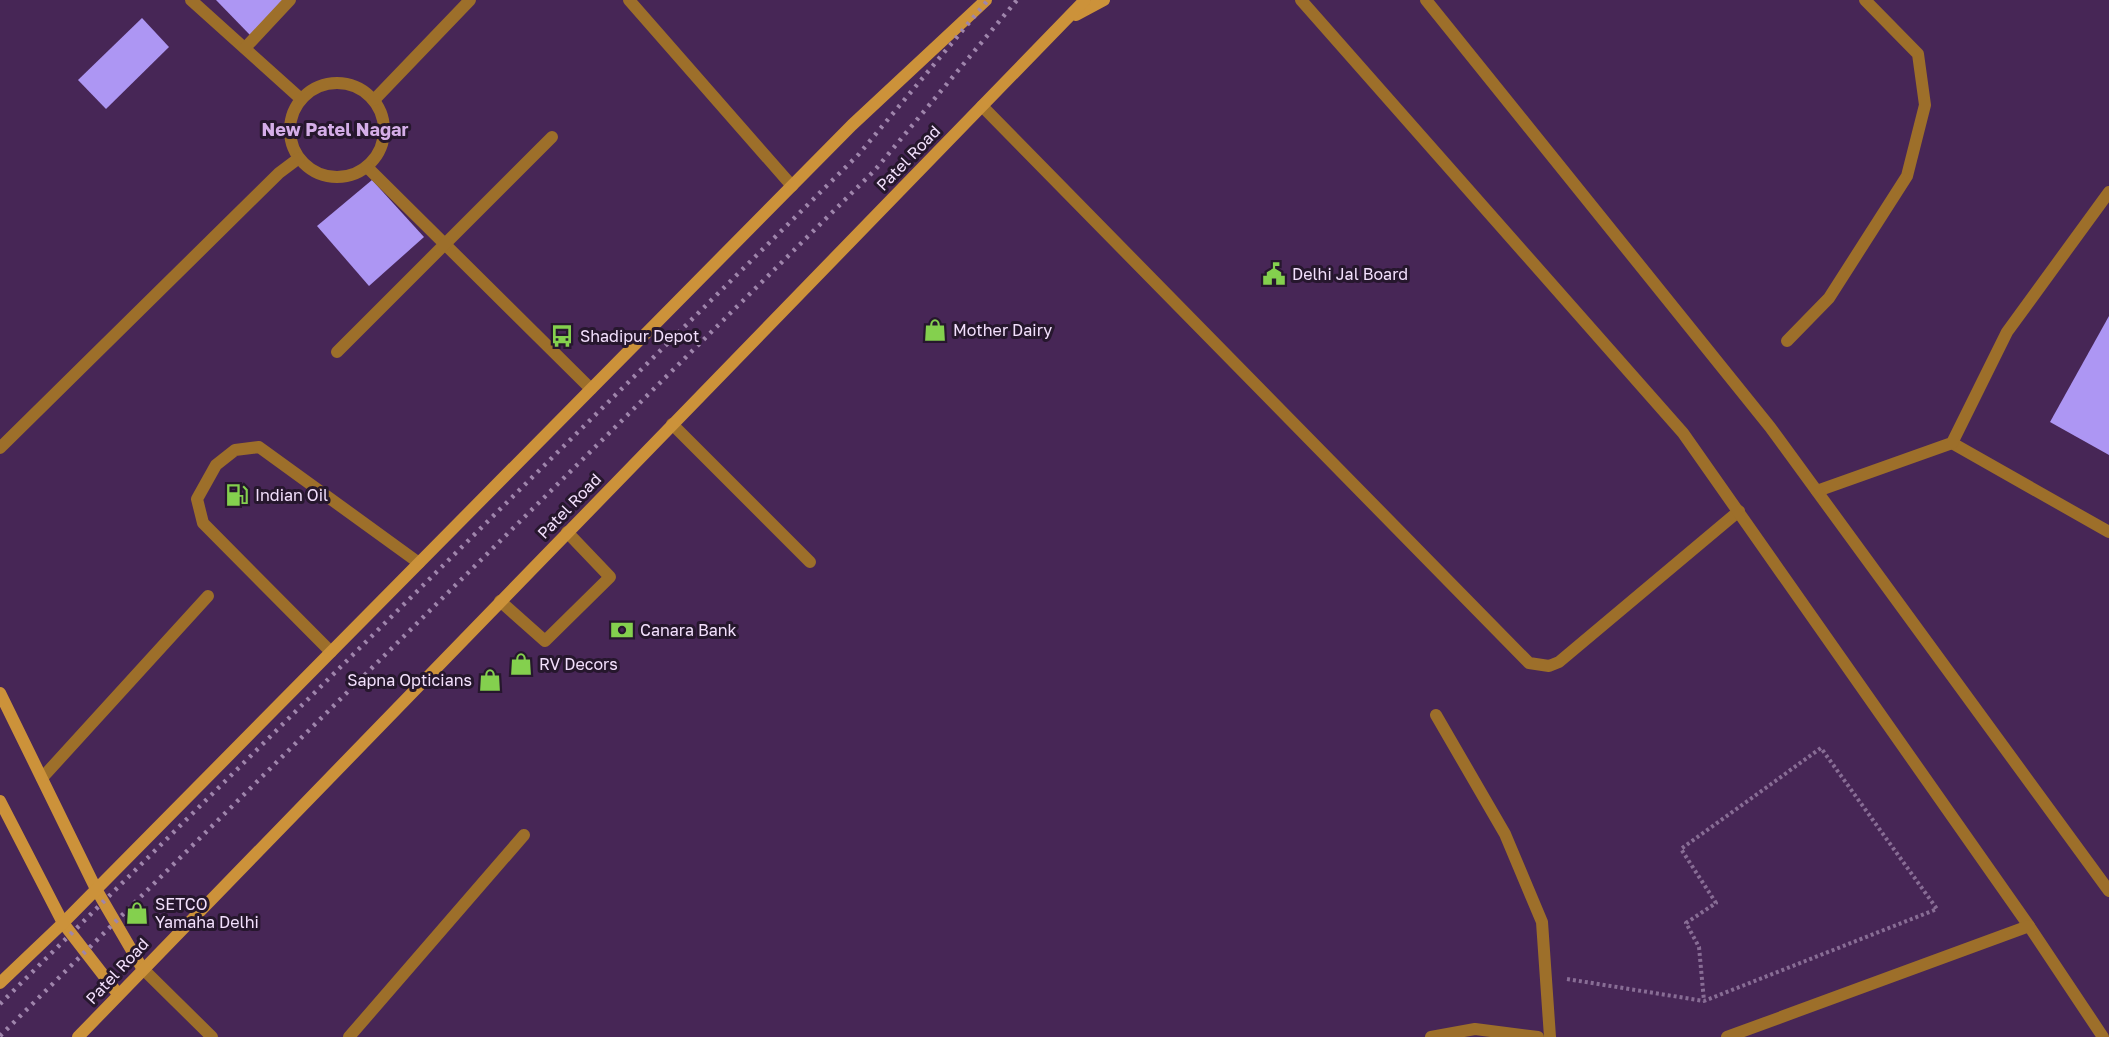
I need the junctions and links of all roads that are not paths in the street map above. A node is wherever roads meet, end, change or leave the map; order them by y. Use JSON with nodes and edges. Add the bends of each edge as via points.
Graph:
{"nodes":[{"id":1,"x":191,"y":0,"type":"edge"},
{"id":2,"x":290,"y":0,"type":"edge"},
{"id":3,"x":470,"y":0,"type":"edge"},
{"id":4,"x":629,"y":0,"type":"edge"},
{"id":5,"x":986,"y":0,"type":"edge"},
{"id":6,"x":1085,"y":0,"type":"edge"},
{"id":7,"x":1104,"y":0,"type":"edge"},
{"id":8,"x":1301,"y":0,"type":"edge"},
{"id":9,"x":1426,"y":0,"type":"edge"},
{"id":10,"x":1865,"y":0,"type":"edge"},
{"id":11,"x":1064,"y":22,"type":"junction"},
{"id":12,"x":245,"y":48,"type":"junction"},
{"id":13,"x":301,"y":99,"type":"junction"},
{"id":14,"x":374,"y":100,"type":"junction"},
{"id":15,"x":982,"y":106,"type":"junction"},
{"id":16,"x":552,"y":137,"type":"dead end"},
{"id":17,"x":300,"y":158,"type":"junction"},
{"id":18,"x":367,"y":166,"type":"junction"},
{"id":19,"x":792,"y":186,"type":"junction"},
{"id":20,"x":2109,"y":192,"type":"edge"},
{"id":21,"x":445,"y":246,"type":"junction"},
{"id":22,"x":1787,"y":341,"type":"dead end"},
{"id":23,"x":337,"y":352,"type":"dead end"},
{"id":24,"x":591,"y":389,"type":"junction"},
{"id":25,"x":672,"y":424,"type":"junction"},
{"id":26,"x":1952,"y":442,"type":"junction"},
{"id":27,"x":0,"y":448,"type":"edge"},
{"id":28,"x":1817,"y":491,"type":"junction"},
{"id":29,"x":1739,"y":511,"type":"junction"},
{"id":30,"x":567,"y":532,"type":"junction"},
{"id":31,"x":2109,"y":532,"type":"edge"},
{"id":32,"x":810,"y":562,"type":"dead end"},
{"id":33,"x":419,"y":563,"type":"junction"},
{"id":34,"x":208,"y":596,"type":"dead end"},
{"id":35,"x":500,"y":601,"type":"junction"},
{"id":36,"x":331,"y":652,"type":"junction"},
{"id":37,"x":0,"y":693,"type":"edge"},
{"id":38,"x":1436,"y":716,"type":"dead end"},
{"id":39,"x":42,"y":778,"type":"junction"},
{"id":40,"x":0,"y":801,"type":"edge"},
{"id":41,"x":524,"y":835,"type":"dead end"},
{"id":42,"x":96,"y":889,"type":"junction"},
{"id":43,"x":2109,"y":891,"type":"edge"},
{"id":44,"x":63,"y":923,"type":"junction"},
{"id":45,"x":2030,"y":926,"type":"junction"},
{"id":46,"x":142,"y":968,"type":"junction"},
{"id":47,"x":0,"y":983,"type":"edge"},
{"id":48,"x":118,"y":994,"type":"junction"},
{"id":49,"x":78,"y":1037,"type":"edge"},
{"id":50,"x":212,"y":1037,"type":"edge"},
{"id":51,"x":349,"y":1037,"type":"edge"},
{"id":52,"x":1431,"y":1037,"type":"edge"},
{"id":53,"x":1539,"y":1037,"type":"edge"},
{"id":54,"x":1550,"y":1037,"type":"edge"},
{"id":55,"x":1727,"y":1037,"type":"edge"},
{"id":56,"x":2103,"y":1037,"type":"edge"}],
"edges":[{"from":1,"to":12,"type":"street"},
{"from":2,"to":12,"type":"street"},
{"from":3,"to":14,"type":"street"},
{"from":4,"to":19,"type":"street"},
{"from":5,"to":19,"type":"main road"},
{"from":6,"to":11,"type":"main road","name":"Patel Road"},
{"from":7,"to":11,"type":"main road"},
{"from":8,"to":29,"type":"street","via":[[1683,433]]},
{"from":9,"to":28,"type":"street","via":[[1770,427]]},
{"from":10,"to":22,"type":"street","via":[[1918,54],[1925,105],[1907,176],[1829,298]]},
{"from":11,"to":15,"type":"main road","name":"Patel Road"},
{"from":12,"to":13,"type":"street"},
{"from":13,"to":14,"type":"street","via":[[324,85],[338,83],[351,85]]},
{"from":13,"to":17,"type":"street","via":[[290,129]]},
{"from":14,"to":18,"type":"street","via":[[384,128],[382,144]]},
{"from":15,"to":25,"type":"main road","name":"Patel Road"},
{"from":15,"to":29,"type":"street","via":[[1529,663],[1550,666],[1559,662]]},
{"from":16,"to":21,"type":"street"},
{"from":17,"to":18,"type":"street","via":[[310,169],[337,177]]},
{"from":17,"to":27,"type":"street","via":[[279,173]]},
{"from":18,"to":21,"type":"street"},
{"from":19,"to":24,"type":"main road"},
{"from":20,"to":26,"type":"street","via":[[2007,332]]},
{"from":21,"to":23,"type":"street"},
{"from":21,"to":24,"type":"street"},
{"from":24,"to":33,"type":"main road"},
{"from":25,"to":30,"type":"main road","name":"Patel Road"},
{"from":25,"to":32,"type":"street"},
{"from":26,"to":28,"type":"street"},
{"from":26,"to":31,"type":"street"},
{"from":28,"to":43,"type":"street"},
{"from":29,"to":45,"type":"street"},
{"from":30,"to":35,"type":"main road","name":"Patel Road"},
{"from":30,"to":35,"type":"street","via":[[610,577],[545,641]]},
{"from":33,"to":36,"type":"main road"},
{"from":33,"to":36,"type":"street","via":[[259,447],[235,450],[216,465],[197,499],[203,523]]},
{"from":34,"to":39,"type":"street"},
{"from":35,"to":46,"type":"main road","name":"Patel Road"},
{"from":36,"to":42,"type":"main road"},
{"from":37,"to":39,"type":"main road"},
{"from":38,"to":54,"type":"street","via":[[1505,834],[1542,922]]},
{"from":39,"to":42,"type":"main road"},
{"from":40,"to":44,"type":"main road"},
{"from":41,"to":51,"type":"street"},
{"from":42,"to":44,"type":"main road"},
{"from":42,"to":46,"type":"main road"},
{"from":44,"to":47,"type":"main road"},
{"from":44,"to":48,"type":"main road"},
{"from":45,"to":55,"type":"street"},
{"from":45,"to":56,"type":"street"},
{"from":46,"to":48,"type":"main road","name":"Patel Road"},
{"from":46,"to":50,"type":"street"},
{"from":48,"to":49,"type":"main road","name":"Patel Road"},
{"from":52,"to":53,"type":"street","via":[[1475,1029]]}]}
